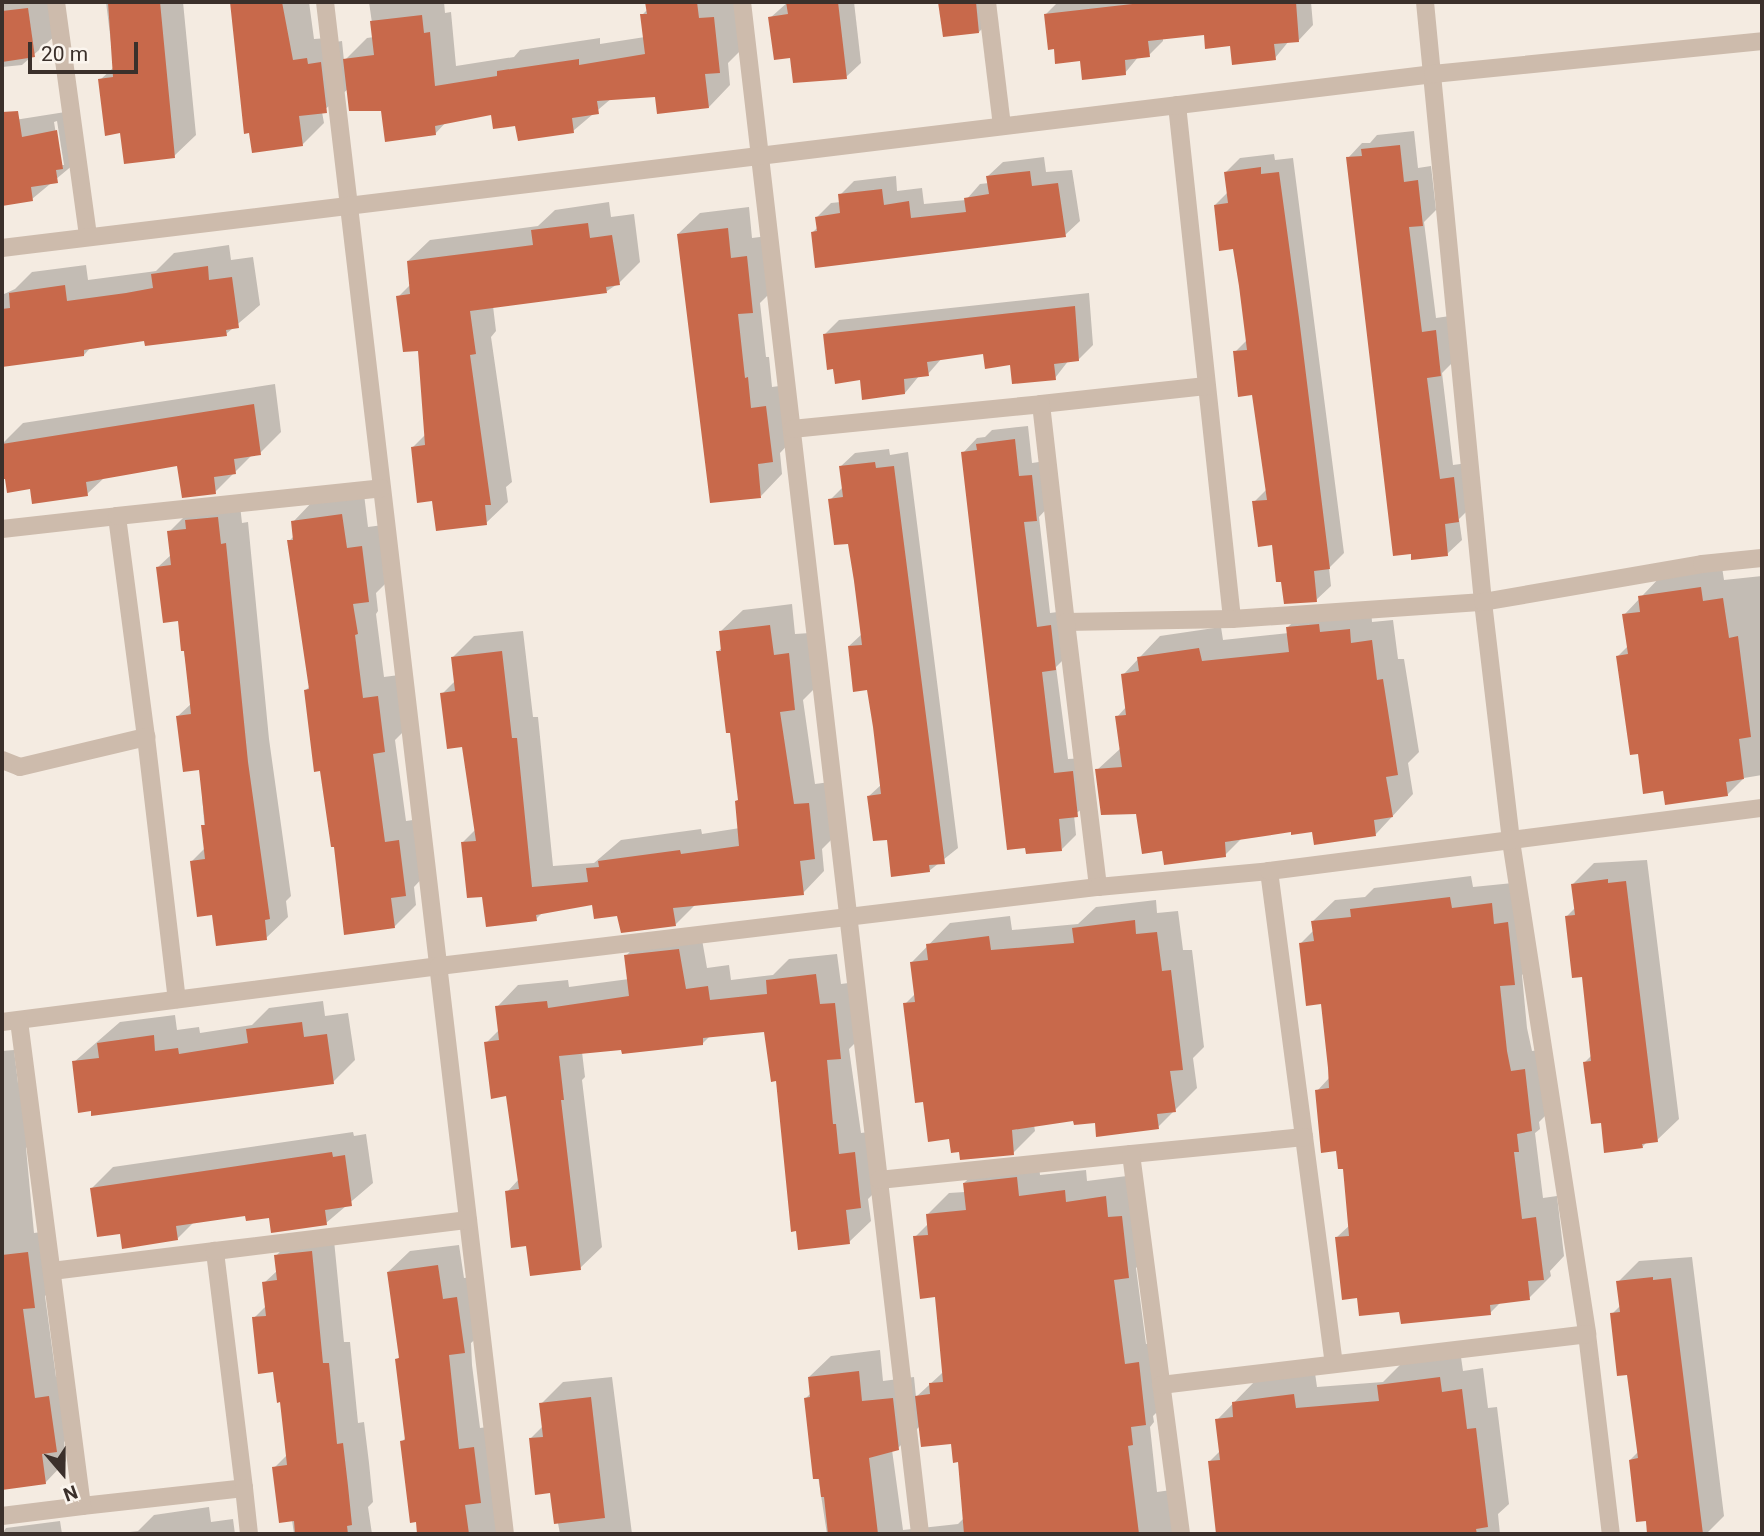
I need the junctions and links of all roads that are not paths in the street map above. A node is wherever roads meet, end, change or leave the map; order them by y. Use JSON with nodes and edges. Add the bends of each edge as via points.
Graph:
{"nodes":[{"id":1,"x":56,"y":2,"type":"edge"},
{"id":2,"x":325,"y":2,"type":"edge"},
{"id":3,"x":742,"y":2,"type":"edge"},
{"id":4,"x":987,"y":2,"type":"edge"},
{"id":5,"x":1425,"y":2,"type":"edge"},
{"id":6,"x":1762,"y":41,"type":"edge"},
{"id":7,"x":1433,"y":74,"type":"junction"},
{"id":8,"x":1177,"y":104,"type":"junction"},
{"id":9,"x":1002,"y":126,"type":"junction"},
{"id":10,"x":760,"y":156,"type":"junction"},
{"id":11,"x":349,"y":205,"type":"junction"},
{"id":12,"x":88,"y":237,"type":"junction"},
{"id":13,"x":2,"y":248,"type":"edge"},
{"id":14,"x":1206,"y":386,"type":"junction"},
{"id":15,"x":1041,"y":404,"type":"junction"},
{"id":16,"x":792,"y":429,"type":"junction"},
{"id":17,"x":382,"y":488,"type":"junction"},
{"id":18,"x":117,"y":516,"type":"junction"},
{"id":19,"x":2,"y":529,"type":"edge"},
{"id":20,"x":1762,"y":558,"type":"edge"},
{"id":21,"x":1483,"y":602,"type":"junction"},
{"id":22,"x":1232,"y":619,"type":"junction"},
{"id":23,"x":1066,"y":622,"type":"junction"},
{"id":24,"x":146,"y":737,"type":"junction"},
{"id":25,"x":2,"y":760,"type":"edge"},
{"id":26,"x":1762,"y":808,"type":"edge"},
{"id":27,"x":1511,"y":841,"type":"junction"},
{"id":28,"x":1269,"y":871,"type":"junction"},
{"id":29,"x":1098,"y":887,"type":"junction"},
{"id":30,"x":848,"y":917,"type":"junction"},
{"id":31,"x":439,"y":965,"type":"junction"},
{"id":32,"x":177,"y":999,"type":"junction"},
{"id":33,"x":11,"y":1021,"type":"edge"},
{"id":34,"x":1304,"y":1137,"type":"junction"},
{"id":35,"x":1131,"y":1154,"type":"junction"},
{"id":36,"x":879,"y":1180,"type":"junction"},
{"id":37,"x":468,"y":1220,"type":"junction"},
{"id":38,"x":215,"y":1251,"type":"junction"},
{"id":39,"x":52,"y":1271,"type":"junction"},
{"id":40,"x":1587,"y":1334,"type":"junction"},
{"id":41,"x":1334,"y":1363,"type":"junction"},
{"id":42,"x":1161,"y":1385,"type":"junction"},
{"id":43,"x":244,"y":1488,"type":"junction"},
{"id":44,"x":82,"y":1506,"type":"junction"},
{"id":45,"x":2,"y":1516,"type":"edge"},
{"id":46,"x":249,"y":1534,"type":"edge"},
{"id":47,"x":505,"y":1534,"type":"edge"},
{"id":48,"x":920,"y":1534,"type":"edge"},
{"id":49,"x":1181,"y":1534,"type":"edge"},
{"id":50,"x":1611,"y":1534,"type":"edge"}],
"edges":[{"from":1,"to":12,"type":"street"},
{"from":2,"to":11,"type":"street"},
{"from":3,"to":10,"type":"street"},
{"from":4,"to":9,"type":"street"},
{"from":5,"to":7,"type":"street"},
{"from":6,"to":7,"type":"street"},
{"from":7,"to":8,"type":"street"},
{"from":7,"to":21,"type":"street"},
{"from":8,"to":9,"type":"street"},
{"from":8,"to":14,"type":"street"},
{"from":9,"to":10,"type":"street"},
{"from":10,"to":11,"type":"street"},
{"from":10,"to":16,"type":"street"},
{"from":11,"to":12,"type":"street"},
{"from":11,"to":17,"type":"street"},
{"from":12,"to":13,"type":"street"},
{"from":14,"to":15,"type":"street"},
{"from":14,"to":22,"type":"street"},
{"from":15,"to":16,"type":"street"},
{"from":15,"to":23,"type":"street"},
{"from":16,"to":30,"type":"street"},
{"from":17,"to":18,"type":"street"},
{"from":17,"to":31,"type":"street"},
{"from":18,"to":19,"type":"street"},
{"from":18,"to":24,"type":"street"},
{"from":20,"to":21,"type":"street"},
{"from":21,"to":22,"type":"street"},
{"from":21,"to":27,"type":"street"},
{"from":22,"to":23,"type":"street"},
{"from":23,"to":29,"type":"street"},
{"from":24,"to":25,"type":"street","via":[[20,767]]},
{"from":24,"to":32,"type":"street"},
{"from":26,"to":27,"type":"street"},
{"from":27,"to":28,"type":"street"},
{"from":27,"to":40,"type":"street"},
{"from":28,"to":29,"type":"street"},
{"from":28,"to":34,"type":"street"},
{"from":29,"to":30,"type":"street"},
{"from":30,"to":31,"type":"street"},
{"from":30,"to":36,"type":"street"},
{"from":31,"to":32,"type":"street"},
{"from":31,"to":37,"type":"street"},
{"from":32,"to":33,"type":"street"},
{"from":33,"to":39,"type":"street"},
{"from":34,"to":35,"type":"street"},
{"from":34,"to":41,"type":"street"},
{"from":35,"to":36,"type":"street"},
{"from":35,"to":42,"type":"street"},
{"from":36,"to":48,"type":"street"},
{"from":37,"to":38,"type":"street"},
{"from":37,"to":47,"type":"street"},
{"from":38,"to":39,"type":"street"},
{"from":38,"to":43,"type":"street"},
{"from":39,"to":44,"type":"street"},
{"from":40,"to":41,"type":"street"},
{"from":40,"to":50,"type":"street"},
{"from":41,"to":42,"type":"street"},
{"from":42,"to":49,"type":"street"},
{"from":43,"to":44,"type":"street"},
{"from":43,"to":46,"type":"street"},
{"from":44,"to":45,"type":"street"}]}
